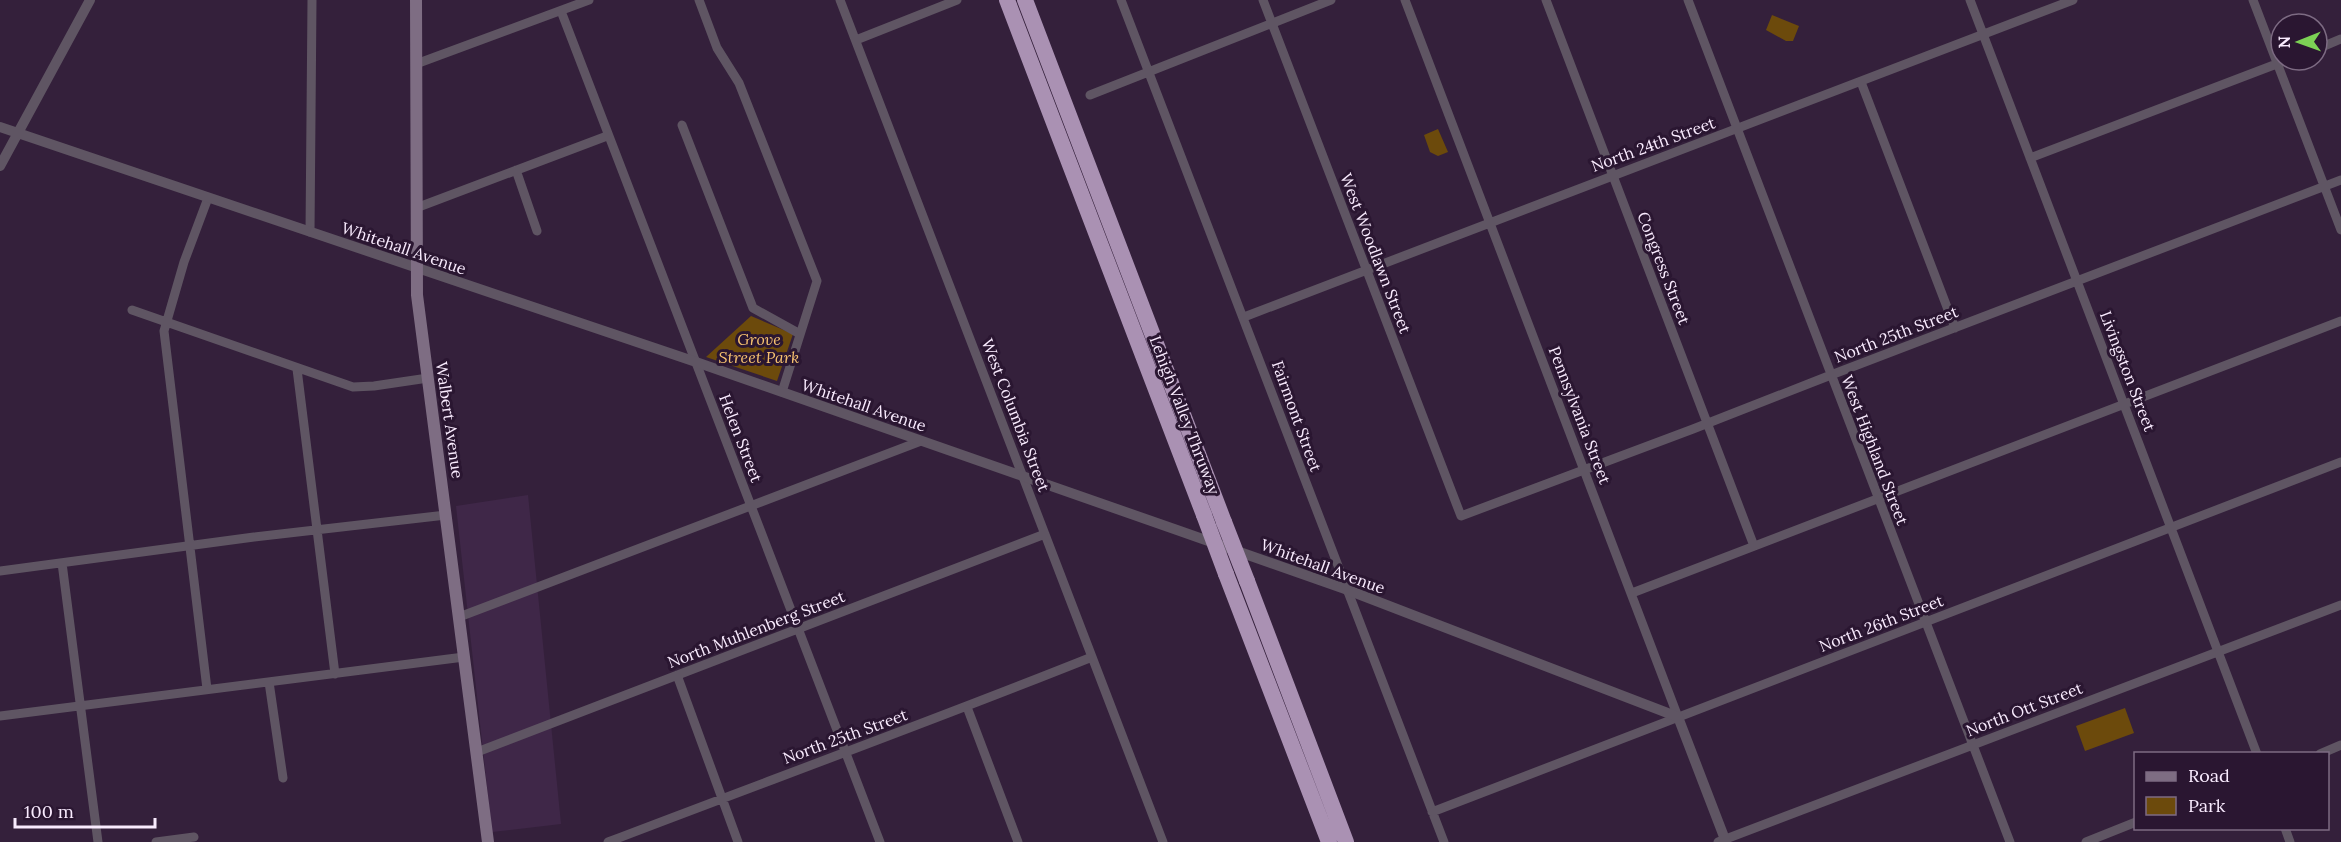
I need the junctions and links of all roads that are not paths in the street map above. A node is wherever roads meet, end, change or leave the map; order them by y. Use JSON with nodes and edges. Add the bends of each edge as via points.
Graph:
{"nodes":[{"id":1,"x":90,"y":0,"type":"edge"},
{"id":2,"x":312,"y":0,"type":"edge"},
{"id":3,"x":416,"y":0,"type":"edge"},
{"id":4,"x":589,"y":0,"type":"edge"},
{"id":5,"x":699,"y":0,"type":"edge"},
{"id":6,"x":840,"y":0,"type":"edge"},
{"id":7,"x":957,"y":0,"type":"edge"},
{"id":8,"x":1007,"y":0,"type":"edge"},
{"id":9,"x":1025,"y":0,"type":"edge"},
{"id":10,"x":1121,"y":0,"type":"edge"},
{"id":11,"x":1263,"y":0,"type":"edge"},
{"id":12,"x":1331,"y":0,"type":"edge"},
{"id":13,"x":1405,"y":0,"type":"edge"},
{"id":14,"x":1546,"y":0,"type":"edge"},
{"id":15,"x":1688,"y":0,"type":"edge"},
{"id":16,"x":1970,"y":0,"type":"edge"},
{"id":17,"x":2073,"y":0,"type":"edge"},
{"id":18,"x":2253,"y":0,"type":"edge"},
{"id":19,"x":561,"y":11,"type":"junction"},
{"id":20,"x":1271,"y":22,"type":"junction"},
{"id":21,"x":1983,"y":34,"type":"junction"},
{"id":22,"x":856,"y":40,"type":"junction"},
{"id":23,"x":2269,"y":43,"type":"edge"},
{"id":24,"x":416,"y":64,"type":"junction"},
{"id":25,"x":2269,"y":67,"type":"edge"},
{"id":26,"x":1148,"y":71,"type":"junction"},
{"id":27,"x":2280,"y":72,"type":"edge"},
{"id":28,"x":1861,"y":82,"type":"junction"},
{"id":29,"x":1090,"y":94,"type":"dead end"},
{"id":30,"x":682,"y":125,"type":"dead end"},
{"id":31,"x":0,"y":127,"type":"edge"},
{"id":32,"x":1738,"y":129,"type":"junction"},
{"id":33,"x":17,"y":132,"type":"junction"},
{"id":34,"x":607,"y":136,"type":"junction"},
{"id":35,"x":2030,"y":158,"type":"junction"},
{"id":36,"x":0,"y":166,"type":"edge"},
{"id":37,"x":516,"y":170,"type":"junction"},
{"id":38,"x":1613,"y":175,"type":"junction"},
{"id":39,"x":2341,"y":180,"type":"edge"},
{"id":40,"x":2325,"y":186,"type":"junction"},
{"id":41,"x":208,"y":198,"type":"junction"},
{"id":42,"x":416,"y":208,"type":"junction"},
{"id":43,"x":1491,"y":222,"type":"junction"},
{"id":44,"x":2341,"y":230,"type":"edge"},
{"id":45,"x":537,"y":231,"type":"dead end"},
{"id":46,"x":310,"y":232,"type":"junction"},
{"id":47,"x":416,"y":269,"type":"junction"},
{"id":48,"x":1366,"y":269,"type":"junction"},
{"id":49,"x":2078,"y":282,"type":"junction"},
{"id":50,"x":132,"y":310,"type":"dead end"},
{"id":51,"x":1244,"y":317,"type":"junction"},
{"id":52,"x":2341,"y":321,"type":"edge"},
{"id":53,"x":165,"y":322,"type":"junction"},
{"id":54,"x":1955,"y":328,"type":"junction"},
{"id":55,"x":800,"y":334,"type":"junction"},
{"id":56,"x":696,"y":362,"type":"junction"},
{"id":57,"x":297,"y":369,"type":"junction"},
{"id":58,"x":1831,"y":375,"type":"junction"},
{"id":59,"x":428,"y":378,"type":"junction"},
{"id":60,"x":782,"y":392,"type":"junction"},
{"id":61,"x":2124,"y":405,"type":"junction"},
{"id":62,"x":1707,"y":424,"type":"junction"},
{"id":63,"x":921,"y":441,"type":"junction"},
{"id":64,"x":2341,"y":462,"type":"edge"},
{"id":65,"x":1585,"y":469,"type":"junction"},
{"id":66,"x":1024,"y":477,"type":"junction"},
{"id":67,"x":1878,"y":499,"type":"junction"},
{"id":68,"x":751,"y":507,"type":"junction"},
{"id":69,"x":446,"y":515,"type":"junction"},
{"id":70,"x":1461,"y":516,"type":"joint"},
{"id":71,"x":2171,"y":527,"type":"junction"},
{"id":72,"x":316,"y":530,"type":"junction"},
{"id":73,"x":1045,"y":534,"type":"junction"},
{"id":74,"x":189,"y":546,"type":"junction"},
{"id":75,"x":1754,"y":546,"type":"junction"},
{"id":76,"x":62,"y":563,"type":"junction"},
{"id":77,"x":0,"y":571,"type":"edge"},
{"id":78,"x":1346,"y":589,"type":"junction"},
{"id":79,"x":1632,"y":593,"type":"junction"},
{"id":80,"x":2341,"y":605,"type":"edge"},
{"id":81,"x":459,"y":617,"type":"junction"},
{"id":82,"x":1925,"y":622,"type":"junction"},
{"id":83,"x":798,"y":629,"type":"junction"},
{"id":84,"x":2219,"y":652,"type":"junction"},
{"id":85,"x":464,"y":657,"type":"junction"},
{"id":86,"x":1092,"y":657,"type":"junction"},
{"id":87,"x":335,"y":674,"type":"junction"},
{"id":88,"x":677,"y":675,"type":"junction"},
{"id":89,"x":269,"y":682,"type":"junction"},
{"id":90,"x":207,"y":689,"type":"junction"},
{"id":91,"x":80,"y":706,"type":"junction"},
{"id":92,"x":967,"y":707,"type":"junction"},
{"id":93,"x":0,"y":716,"type":"edge"},
{"id":94,"x":1678,"y":717,"type":"junction"},
{"id":95,"x":1974,"y":744,"type":"junction"},
{"id":96,"x":2341,"y":745,"type":"edge"},
{"id":97,"x":846,"y":751,"type":"junction"},
{"id":98,"x":477,"y":752,"type":"junction"},
{"id":99,"x":2257,"y":752,"type":"edge"},
{"id":100,"x":2323,"y":752,"type":"edge"},
{"id":101,"x":283,"y":778,"type":"dead end"},
{"id":102,"x":722,"y":799,"type":"junction"},
{"id":103,"x":1432,"y":812,"type":"junction"},
{"id":104,"x":2134,"y":823,"type":"edge"},
{"id":105,"x":194,"y":837,"type":"dead end"},
{"id":106,"x":1723,"y":841,"type":"edge"},
{"id":107,"x":98,"y":842,"type":"edge"},
{"id":108,"x":156,"y":842,"type":"edge"},
{"id":109,"x":488,"y":842,"type":"edge"},
{"id":110,"x":608,"y":842,"type":"edge"},
{"id":111,"x":738,"y":842,"type":"edge"},
{"id":112,"x":880,"y":842,"type":"edge"},
{"id":113,"x":1018,"y":842,"type":"edge"},
{"id":114,"x":1163,"y":842,"type":"edge"},
{"id":115,"x":1329,"y":842,"type":"edge"},
{"id":116,"x":1346,"y":842,"type":"edge"},
{"id":117,"x":1444,"y":842,"type":"edge"},
{"id":118,"x":2010,"y":842,"type":"edge"},
{"id":119,"x":2086,"y":842,"type":"edge"}],
"edges":[{"from":1,"to":33,"type":"street"},
{"from":2,"to":46,"type":"street"},
{"from":3,"to":24,"type":"main road","name":"Walbert Avenue"},
{"from":4,"to":19,"type":"street"},
{"from":5,"to":55,"type":"street","via":[[717,48],[739,83],[817,281]]},
{"from":6,"to":22,"type":"street","name":"West Columbia Street"},
{"from":7,"to":22,"type":"street"},
{"from":8,"to":115,"type":"highway","name":"Lehigh Valley Thruway","bridge":true},
{"from":9,"to":116,"type":"highway","name":"Lehigh Valley Thruway","bridge":true},
{"from":10,"to":26,"type":"street","name":"Fairmont Street"},
{"from":11,"to":20,"type":"street","name":"West Woodlawn Street"},
{"from":12,"to":20,"type":"street"},
{"from":13,"to":43,"type":"street","name":"Pennsylvania Street"},
{"from":14,"to":38,"type":"street","name":"Congress Street"},
{"from":15,"to":32,"type":"street","name":"West Highland Street"},
{"from":16,"to":21,"type":"street","name":"Livingston Street"},
{"from":17,"to":21,"type":"street","name":"North 24th Street"},
{"from":18,"to":23,"type":"street"},
{"from":19,"to":24,"type":"street"},
{"from":19,"to":34,"type":"street","name":"Helen Street"},
{"from":20,"to":26,"type":"street"},
{"from":20,"to":48,"type":"street","name":"West Woodlawn Street"},
{"from":21,"to":28,"type":"street","name":"North 24th Street"},
{"from":21,"to":35,"type":"street","name":"Livingston Street"},
{"from":22,"to":66,"type":"street","name":"West Columbia Street"},
{"from":24,"to":42,"type":"main road","name":"Walbert Avenue"},
{"from":25,"to":35,"type":"street"},
{"from":26,"to":29,"type":"street"},
{"from":26,"to":51,"type":"street","name":"Fairmont Street"},
{"from":27,"to":40,"type":"street"},
{"from":28,"to":32,"type":"street","name":"North 24th Street"},
{"from":28,"to":54,"type":"street"},
{"from":30,"to":55,"type":"street","via":[[753,308]]},
{"from":31,"to":33,"type":"street","name":"Whitehall Avenue"},
{"from":32,"to":38,"type":"street","name":"North 24th Street"},
{"from":32,"to":58,"type":"street","name":"West Highland Street"},
{"from":33,"to":36,"type":"street"},
{"from":33,"to":41,"type":"street","name":"Whitehall Avenue"},
{"from":34,"to":37,"type":"street"},
{"from":34,"to":56,"type":"street","name":"Helen Street"},
{"from":35,"to":49,"type":"street","name":"Livingston Street"},
{"from":37,"to":42,"type":"street"},
{"from":37,"to":45,"type":"street"},
{"from":38,"to":43,"type":"street","name":"North 24th Street"},
{"from":38,"to":62,"type":"street","name":"Congress Street"},
{"from":39,"to":40,"type":"street","name":"North 25th Street"},
{"from":40,"to":44,"type":"street"},
{"from":40,"to":49,"type":"street","name":"North 25th Street"},
{"from":41,"to":46,"type":"street","name":"Whitehall Avenue"},
{"from":41,"to":53,"type":"street"},
{"from":42,"to":47,"type":"main road","name":"Walbert Avenue"},
{"from":43,"to":48,"type":"street","name":"North 24th Street"},
{"from":43,"to":65,"type":"street","name":"Pennsylvania Street"},
{"from":46,"to":47,"type":"street","name":"Whitehall Avenue"},
{"from":47,"to":56,"type":"street","name":"Whitehall Avenue"},
{"from":47,"to":59,"type":"main road","name":"Walbert Avenue"},
{"from":48,"to":51,"type":"street","name":"North 24th Street"},
{"from":48,"to":70,"type":"street","name":"West Woodlawn Street"},
{"from":49,"to":54,"type":"street","name":"North 25th Street"},
{"from":49,"to":61,"type":"street","name":"Livingston Street"},
{"from":50,"to":53,"type":"street"},
{"from":51,"to":78,"type":"street","name":"Fairmont Street"},
{"from":52,"to":61,"type":"street"},
{"from":53,"to":57,"type":"street"},
{"from":53,"to":74,"type":"street"},
{"from":54,"to":58,"type":"street","name":"North 25th Street"},
{"from":55,"to":60,"type":"street"},
{"from":56,"to":60,"type":"street","name":"Whitehall Avenue"},
{"from":56,"to":68,"type":"street","name":"Helen Street"},
{"from":57,"to":59,"type":"street","via":[[353,387]]},
{"from":57,"to":72,"type":"street"},
{"from":58,"to":62,"type":"street","name":"North 25th Street"},
{"from":58,"to":67,"type":"street","name":"West Highland Street"},
{"from":59,"to":69,"type":"main road","name":"Walbert Avenue"},
{"from":60,"to":63,"type":"street","name":"Whitehall Avenue"},
{"from":61,"to":67,"type":"street"},
{"from":61,"to":71,"type":"street","name":"Livingston Street"},
{"from":62,"to":65,"type":"street","name":"North 25th Street"},
{"from":62,"to":75,"type":"street","name":"Congress Street"},
{"from":63,"to":66,"type":"street","name":"Whitehall Avenue"},
{"from":63,"to":68,"type":"street"},
{"from":64,"to":71,"type":"street","name":"North 26th Street"},
{"from":65,"to":70,"type":"street","name":"North 25th Street"},
{"from":65,"to":79,"type":"street","name":"Pennsylvania Street"},
{"from":66,"to":73,"type":"street","name":"West Columbia Street"},
{"from":66,"to":78,"type":"street","name":"Whitehall Avenue"},
{"from":67,"to":75,"type":"street"},
{"from":67,"to":82,"type":"street","name":"West Highland Street"},
{"from":68,"to":81,"type":"street"},
{"from":68,"to":83,"type":"street","name":"Helen Street"},
{"from":69,"to":72,"type":"street"},
{"from":69,"to":81,"type":"main road","name":"Walbert Avenue"},
{"from":71,"to":82,"type":"street","name":"North 26th Street"},
{"from":71,"to":84,"type":"street","name":"Livingston Street"},
{"from":72,"to":74,"type":"street"},
{"from":72,"to":87,"type":"street"},
{"from":73,"to":83,"type":"street","name":"North Muhlenberg Street"},
{"from":73,"to":86,"type":"street","name":"West Columbia Street"},
{"from":74,"to":76,"type":"street"},
{"from":74,"to":90,"type":"street"},
{"from":75,"to":79,"type":"street"},
{"from":76,"to":77,"type":"street"},
{"from":76,"to":91,"type":"street"},
{"from":78,"to":94,"type":"street","name":"Whitehall Avenue"},
{"from":78,"to":103,"type":"street","name":"Fairmont Street"},
{"from":79,"to":94,"type":"street","name":"Pennsylvania Street"},
{"from":80,"to":84,"type":"street","name":"North Ott Street"},
{"from":81,"to":85,"type":"main road","name":"Walbert Avenue"},
{"from":82,"to":94,"type":"street","name":"North 26th Street"},
{"from":82,"to":95,"type":"street","name":"West Highland Street"},
{"from":83,"to":88,"type":"street","name":"North Muhlenberg Street"},
{"from":83,"to":97,"type":"street","name":"Helen Street"},
{"from":84,"to":95,"type":"street","name":"North Ott Street"},
{"from":84,"to":99,"type":"street","name":"Livingston Street"},
{"from":85,"to":87,"type":"street"},
{"from":85,"to":98,"type":"main road","name":"Walbert Avenue"},
{"from":86,"to":92,"type":"street","name":"North 25th Street"},
{"from":86,"to":114,"type":"street","name":"West Columbia Street"},
{"from":87,"to":89,"type":"street"},
{"from":88,"to":98,"type":"street","name":"North Muhlenberg Street"},
{"from":88,"to":102,"type":"street"},
{"from":89,"to":90,"type":"street"},
{"from":89,"to":101,"type":"street"},
{"from":90,"to":91,"type":"street"},
{"from":91,"to":93,"type":"street"},
{"from":91,"to":107,"type":"street"},
{"from":92,"to":97,"type":"street","name":"North 25th Street"},
{"from":92,"to":113,"type":"street"},
{"from":94,"to":103,"type":"street","name":"North 26th Street"},
{"from":94,"to":106,"type":"street","name":"Pennsylvania Street"},
{"from":95,"to":106,"type":"street","name":"North Ott Street"},
{"from":95,"to":118,"type":"street","name":"West Highland Street"},
{"from":96,"to":100,"type":"street"},
{"from":97,"to":102,"type":"street","name":"North 25th Street"},
{"from":97,"to":112,"type":"street","name":"Helen Street"},
{"from":98,"to":109,"type":"main road","name":"Walbert Avenue"},
{"from":102,"to":110,"type":"street","name":"North 25th Street"},
{"from":102,"to":111,"type":"street"},
{"from":103,"to":117,"type":"street","name":"Fairmont Street"},
{"from":104,"to":119,"type":"street"},
{"from":105,"to":108,"type":"street"}]}
